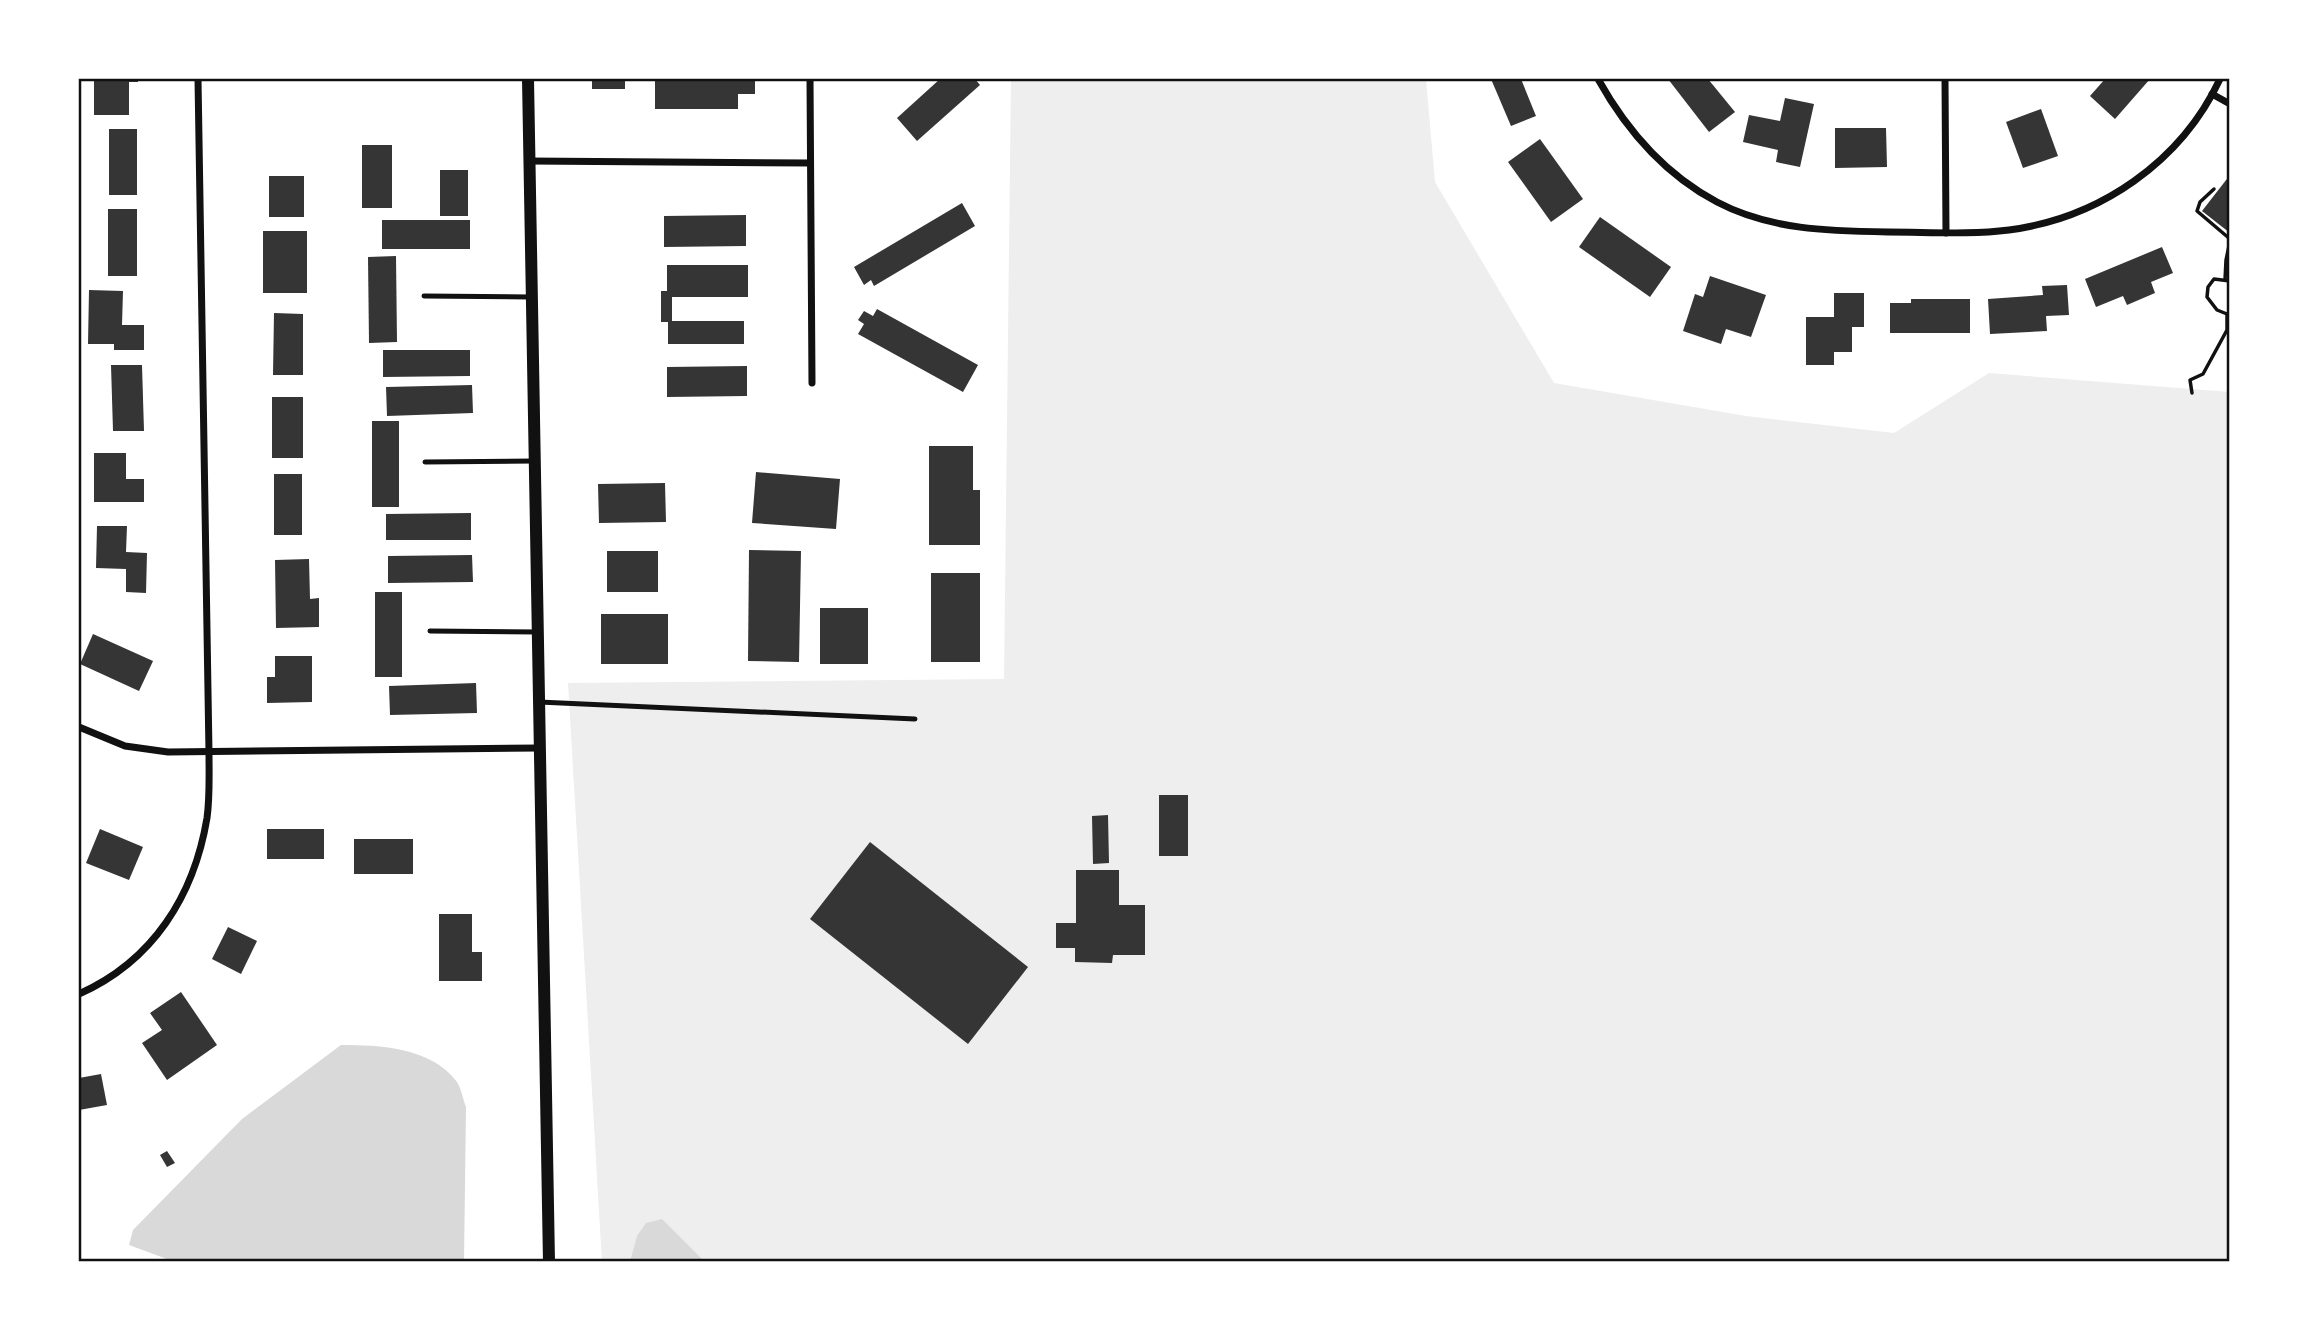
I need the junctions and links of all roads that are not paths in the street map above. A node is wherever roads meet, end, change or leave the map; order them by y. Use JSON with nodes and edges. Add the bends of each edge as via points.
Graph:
{"nodes":[{"id":1,"x":198,"y":79,"type":"edge"},
{"id":2,"x":528,"y":79,"type":"edge"},
{"id":3,"x":810,"y":79,"type":"edge"},
{"id":4,"x":1598,"y":79,"type":"edge"},
{"id":5,"x":1945,"y":79,"type":"edge"},
{"id":6,"x":2220,"y":79,"type":"edge"},
{"id":7,"x":2212,"y":94,"type":"junction"},
{"id":8,"x":2230,"y":104,"type":"edge"},
{"id":9,"x":530,"y":161,"type":"junction"},
{"id":10,"x":810,"y":163,"type":"junction"},
{"id":11,"x":1946,"y":233,"type":"junction"},
{"id":12,"x":424,"y":296,"type":"dead end"},
{"id":13,"x":531,"y":297,"type":"junction"},
{"id":14,"x":812,"y":383,"type":"dead end"},
{"id":15,"x":425,"y":461,"type":"dead end"},
{"id":16,"x":534,"y":461,"type":"junction"},
{"id":17,"x":430,"y":631,"type":"dead end"},
{"id":18,"x":538,"y":632,"type":"junction"},
{"id":19,"x":539,"y":702,"type":"junction"},
{"id":20,"x":915,"y":719,"type":"dead end"},
{"id":21,"x":79,"y":727,"type":"edge"},
{"id":22,"x":540,"y":748,"type":"junction"},
{"id":23,"x":209,"y":753,"type":"junction"},
{"id":24,"x":79,"y":994,"type":"edge"},
{"id":25,"x":549,"y":1262,"type":"edge"}],
"edges":[{"from":1,"to":23,"type":"street"},
{"from":2,"to":9,"type":"street"},
{"from":3,"to":10,"type":"street"},
{"from":4,"to":11,"type":"street","via":[[1648,150],[1693,188],[1746,215],[1803,229]]},
{"from":5,"to":11,"type":"street"},
{"from":6,"to":7,"type":"street"},
{"from":7,"to":8,"type":"street"},
{"from":7,"to":11,"type":"street","via":[[2165,155],[2119,192],[2093,206],[2008,230]]},
{"from":9,"to":10,"type":"street"},
{"from":9,"to":13,"type":"street"},
{"from":10,"to":14,"type":"street"},
{"from":12,"to":13,"type":"lane"},
{"from":13,"to":16,"type":"street"},
{"from":15,"to":16,"type":"lane"},
{"from":16,"to":18,"type":"street"},
{"from":17,"to":18,"type":"lane"},
{"from":18,"to":19,"type":"street"},
{"from":19,"to":20,"type":"lane"},
{"from":19,"to":22,"type":"street"},
{"from":21,"to":23,"type":"street","via":[[139,749]]},
{"from":22,"to":23,"type":"street"},
{"from":22,"to":25,"type":"street"},
{"from":23,"to":24,"type":"street","via":[[207,816],[184,895],[137,956]]}]}
